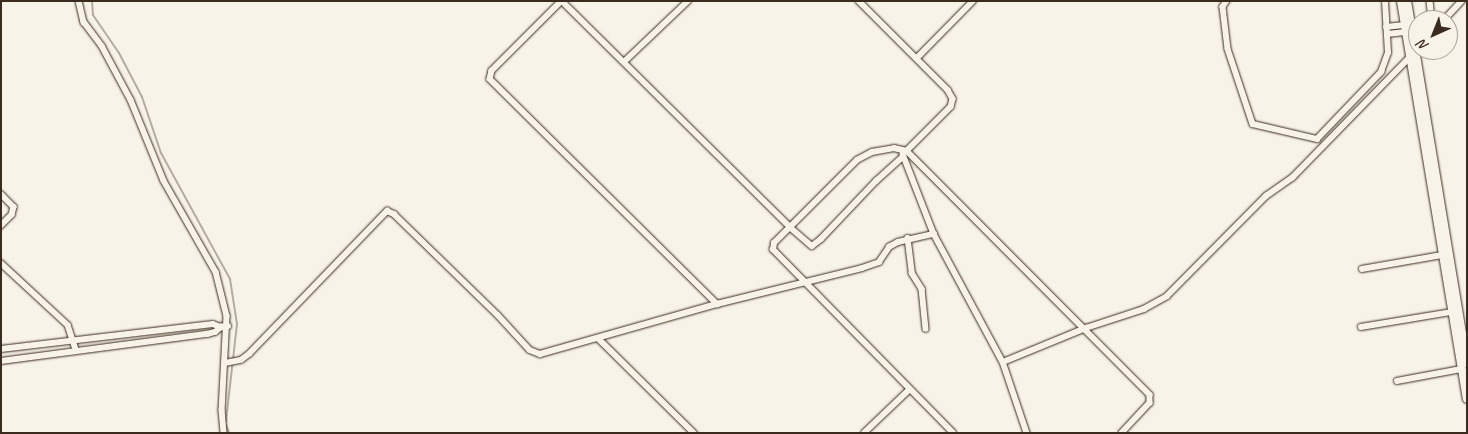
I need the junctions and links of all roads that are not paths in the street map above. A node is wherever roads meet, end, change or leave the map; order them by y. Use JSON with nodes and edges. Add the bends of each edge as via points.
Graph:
{"nodes":[{"id":1,"x":79,"y":1,"type":"edge"},
{"id":2,"x":562,"y":1,"type":"edge"},
{"id":3,"x":688,"y":1,"type":"edge"},
{"id":4,"x":859,"y":1,"type":"edge"},
{"id":5,"x":973,"y":1,"type":"edge"},
{"id":6,"x":1227,"y":1,"type":"edge"},
{"id":7,"x":1385,"y":1,"type":"edge"},
{"id":8,"x":1401,"y":1,"type":"edge"},
{"id":9,"x":1386,"y":27,"type":"junction"},
{"id":10,"x":1406,"y":29,"type":"junction"},
{"id":11,"x":1387,"y":34,"type":"junction"},
{"id":12,"x":1408,"y":35,"type":"edge"},
{"id":13,"x":917,"y":58,"type":"junction"},
{"id":14,"x":1408,"y":58,"type":"edge"},
{"id":15,"x":1415,"y":60,"type":"edge"},
{"id":16,"x":1415,"y":60,"type":"edge"},
{"id":17,"x":624,"y":62,"type":"junction"},
{"id":18,"x":900,"y":148,"type":"junction"},
{"id":19,"x":907,"y":151,"type":"junction"},
{"id":20,"x":904,"y":157,"type":"junction"},
{"id":21,"x":1,"y":194,"type":"edge"},
{"id":22,"x":1,"y":226,"type":"edge"},
{"id":23,"x":790,"y":227,"type":"junction"},
{"id":24,"x":934,"y":234,"type":"junction"},
{"id":25,"x":908,"y":238,"type":"junction"},
{"id":26,"x":1442,"y":255,"type":"junction"},
{"id":27,"x":1,"y":263,"type":"edge"},
{"id":28,"x":1362,"y":269,"type":"dead end"},
{"id":29,"x":804,"y":284,"type":"junction"},
{"id":30,"x":717,"y":304,"type":"junction"},
{"id":31,"x":1452,"y":312,"type":"junction"},
{"id":32,"x":228,"y":326,"type":"junction"},
{"id":33,"x":221,"y":327,"type":"junction"},
{"id":34,"x":1360,"y":327,"type":"dead end"},
{"id":35,"x":1086,"y":328,"type":"junction"},
{"id":36,"x":926,"y":329,"type":"dead end"},
{"id":37,"x":73,"y":339,"type":"junction"},
{"id":38,"x":599,"y":339,"type":"junction"},
{"id":39,"x":1,"y":349,"type":"edge"},
{"id":40,"x":76,"y":350,"type":"junction"},
{"id":41,"x":1,"y":361,"type":"edge"},
{"id":42,"x":226,"y":362,"type":"junction"},
{"id":43,"x":1003,"y":362,"type":"junction"},
{"id":44,"x":1464,"y":366,"type":"edge"},
{"id":45,"x":1397,"y":380,"type":"dead end"},
{"id":46,"x":909,"y":390,"type":"junction"},
{"id":47,"x":1467,"y":399,"type":"edge"},
{"id":48,"x":224,"y":433,"type":"edge"},
{"id":49,"x":694,"y":433,"type":"edge"},
{"id":50,"x":864,"y":433,"type":"edge"},
{"id":51,"x":953,"y":433,"type":"edge"},
{"id":52,"x":1027,"y":433,"type":"edge"},
{"id":53,"x":1122,"y":433,"type":"edge"}],
"edges":[{"from":1,"to":32,"type":"street","via":[[84,22],[102,46],[131,100],[164,180],[216,272]]},
{"from":2,"to":17,"type":"street"},
{"from":2,"to":30,"type":"street","via":[[492,71],[490,79]]},
{"from":3,"to":17,"type":"street"},
{"from":4,"to":13,"type":"street"},
{"from":5,"to":13,"type":"street"},
{"from":6,"to":11,"type":"street","via":[[1223,7],[1228,49],[1253,124],[1317,139],[1381,72],[1388,53]]},
{"from":7,"to":9,"type":"street"},
{"from":8,"to":10,"type":"street"},
{"from":9,"to":10,"type":"street"},
{"from":9,"to":11,"type":"street"},
{"from":10,"to":11,"type":"street"},
{"from":10,"to":12,"type":"street"},
{"from":13,"to":19,"type":"street","via":[[953,99],[950,107]]},
{"from":14,"to":35,"type":"street","via":[[1292,178],[1266,196],[1167,296],[1144,309]]},
{"from":15,"to":26,"type":"street"},
{"from":16,"to":44,"type":"street"},
{"from":17,"to":23,"type":"street"},
{"from":18,"to":19,"type":"street"},
{"from":18,"to":20,"type":"street"},
{"from":18,"to":23,"type":"street","via":[[863,155]]},
{"from":19,"to":35,"type":"street"},
{"from":20,"to":23,"type":"street","via":[[814,245]]},
{"from":20,"to":24,"type":"street"},
{"from":21,"to":22,"type":"street","via":[[14,207],[12,215]]},
{"from":23,"to":29,"type":"street","via":[[774,243],[772,250]]},
{"from":24,"to":25,"type":"street"},
{"from":24,"to":43,"type":"street"},
{"from":25,"to":29,"type":"street","via":[[892,244],[879,262]]},
{"from":25,"to":36,"type":"street","via":[[912,273],[922,289]]},
{"from":26,"to":28,"type":"street"},
{"from":26,"to":31,"type":"street"},
{"from":27,"to":37,"type":"street","via":[[66,322]]},
{"from":29,"to":30,"type":"street"},
{"from":29,"to":46,"type":"street"},
{"from":30,"to":38,"type":"street"},
{"from":31,"to":34,"type":"street"},
{"from":31,"to":44,"type":"street"},
{"from":32,"to":33,"type":"street"},
{"from":32,"to":42,"type":"street"},
{"from":33,"to":37,"type":"street","via":[[214,324]]},
{"from":33,"to":40,"type":"street","via":[[207,334]]},
{"from":35,"to":43,"type":"street"},
{"from":35,"to":53,"type":"street","via":[[1152,399]]},
{"from":37,"to":39,"type":"street"},
{"from":37,"to":40,"type":"street"},
{"from":38,"to":42,"type":"street","via":[[545,354],[535,353],[394,214],[387,211],[248,354],[237,361]]},
{"from":38,"to":49,"type":"street"},
{"from":40,"to":41,"type":"street"},
{"from":42,"to":48,"type":"street","via":[[222,410]]},
{"from":43,"to":52,"type":"street"},
{"from":44,"to":45,"type":"street"},
{"from":44,"to":47,"type":"street"},
{"from":46,"to":50,"type":"street"},
{"from":46,"to":51,"type":"street"}]}
